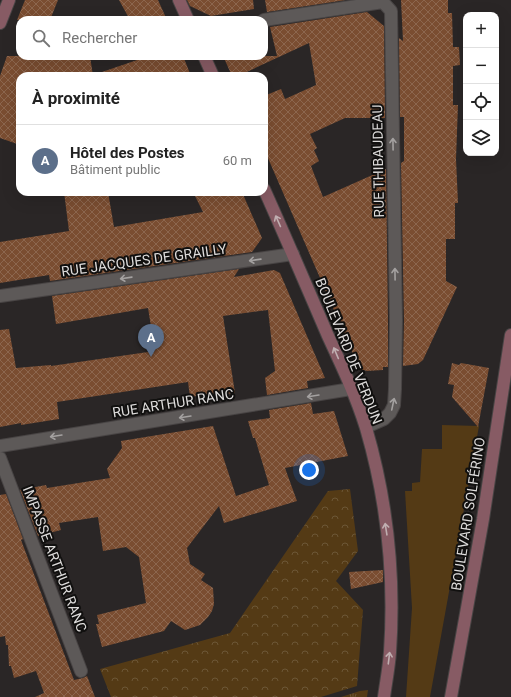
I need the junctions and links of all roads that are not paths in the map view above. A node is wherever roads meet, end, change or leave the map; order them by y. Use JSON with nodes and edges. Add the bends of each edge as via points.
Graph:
{"nodes":[{"id":1,"x":9,"y":0,"type":"edge"},
{"id":2,"x":179,"y":0,"type":"edge"},
{"id":3,"x":186,"y":16,"type":"edge"},
{"id":4,"x":268,"y":19,"type":"edge"},
{"id":5,"x":0,"y":23,"type":"edge"},
{"id":6,"x":206,"y":60,"type":"edge"},
{"id":7,"x":211,"y":72,"type":"edge"},
{"id":8,"x":267,"y":196,"type":"edge"},
{"id":9,"x":293,"y":254,"type":"junction"},
{"id":10,"x":0,"y":296,"type":"edge"},
{"id":11,"x":511,"y":335,"type":"edge"},
{"id":12,"x":351,"y":389,"type":"junction"},
{"id":13,"x":366,"y":427,"type":"junction"},
{"id":14,"x":0,"y":446,"type":"edge"},
{"id":15,"x":0,"y":458,"type":"edge"},
{"id":16,"x":81,"y":671,"type":"dead end"},
{"id":17,"x":384,"y":697,"type":"edge"},
{"id":18,"x":451,"y":697,"type":"edge"}],
"edges":[{"from":1,"to":5,"type":"street"},
{"from":2,"to":3,"type":"street"},
{"from":13,"to":4,"type":"street","name":"RUE THIBAUDEAU","one_way":true,"via":[[384,419],[390,413],[394,405],[395,389],[391,11],[383,2]]},
{"from":6,"to":7,"type":"street"},
{"from":9,"to":8,"type":"street","name":"BOULEVARD DE VERDUN","one_way":true},
{"from":9,"to":10,"type":"street","name":"RUE JACQUES DE GRAILLY","one_way":true},
{"from":12,"to":9,"type":"street","name":"BOULEVARD DE VERDUN","one_way":true},
{"from":11,"to":18,"type":"street","name":"BOULEVARD SOLFÉRINO","via":[[483,519]]},
{"from":12,"to":13,"type":"street","name":"BOULEVARD DE VERDUN"},
{"from":12,"to":14,"type":"street","name":"RUE ARTHUR RANC","one_way":true},
{"from":17,"to":13,"type":"street","name":"BOULEVARD DE VERDUN","one_way":true,"via":[[390,654],[390,559]]},
{"from":15,"to":16,"type":"street","name":"IMPASSE ARTHUR RANC"}]}
